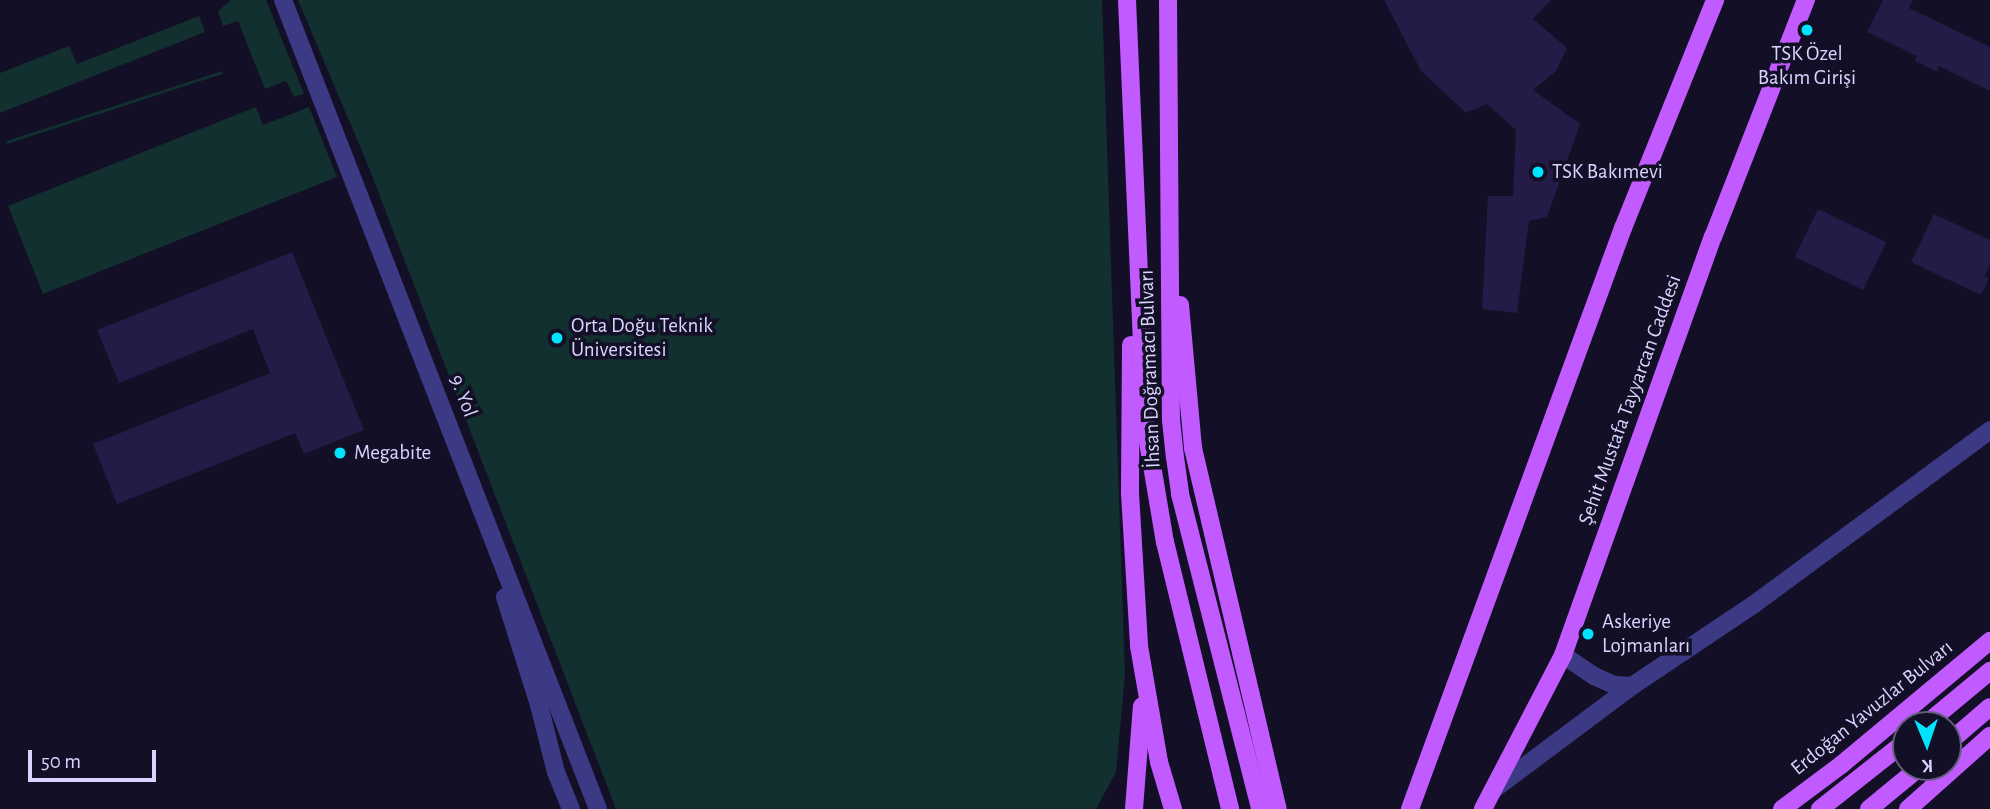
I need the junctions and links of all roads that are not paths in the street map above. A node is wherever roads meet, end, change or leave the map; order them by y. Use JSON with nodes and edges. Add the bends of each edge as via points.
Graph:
{"nodes":[{"id":1,"x":272,"y":0,"type":"edge"},
{"id":2,"x":283,"y":0,"type":"edge"},
{"id":3,"x":1127,"y":0,"type":"edge"},
{"id":4,"x":1168,"y":0,"type":"edge"},
{"id":5,"x":1715,"y":0,"type":"edge"},
{"id":6,"x":1807,"y":0,"type":"edge"},
{"id":7,"x":1132,"y":138,"type":"junction"},
{"id":8,"x":1168,"y":168,"type":"junction"},
{"id":9,"x":1990,"y":430,"type":"edge"},
{"id":10,"x":1990,"y":642,"type":"edge"},
{"id":11,"x":1563,"y":655,"type":"junction"},
{"id":12,"x":1990,"y":671,"type":"edge"},
{"id":13,"x":1144,"y":678,"type":"junction"},
{"id":14,"x":1632,"y":686,"type":"junction"},
{"id":15,"x":1990,"y":707,"type":"edge"},
{"id":16,"x":1942,"y":711,"type":"edge"},
{"id":17,"x":1962,"y":731,"type":"edge"},
{"id":18,"x":1990,"y":736,"type":"edge"},
{"id":19,"x":1892,"y":752,"type":"edge"},
{"id":20,"x":1903,"y":781,"type":"edge"},
{"id":21,"x":1493,"y":790,"type":"junction"},
{"id":22,"x":571,"y":809,"type":"edge"},
{"id":23,"x":598,"y":809,"type":"edge"},
{"id":24,"x":1134,"y":809,"type":"edge"},
{"id":25,"x":1173,"y":809,"type":"edge"},
{"id":26,"x":1230,"y":809,"type":"edge"},
{"id":27,"x":1260,"y":809,"type":"edge"},
{"id":28,"x":1278,"y":809,"type":"edge"},
{"id":29,"x":1410,"y":809,"type":"edge"},
{"id":30,"x":1483,"y":809,"type":"edge"},
{"id":31,"x":1782,"y":809,"type":"edge"},
{"id":32,"x":1821,"y":809,"type":"edge"},
{"id":33,"x":1869,"y":809,"type":"edge"},
{"id":34,"x":1908,"y":809,"type":"edge"}],
"edges":[{"from":1,"to":22,"type":"street","name":"9. Yol","via":[[506,598]]},
{"from":2,"to":23,"type":"street","name":"9. Yol"},
{"from":3,"to":7,"type":"main road","name":"İhsan Doğramacı Bulvarı"},
{"from":4,"to":8,"type":"main road","name":"İhsan Doğramacı Bulvarı"},
{"from":5,"to":29,"type":"main road","via":[[1618,241]]},
{"from":6,"to":11,"type":"main road","name":"Şehit Mustafa Tayyarcan Caddesi","via":[[1717,225]]},
{"from":7,"to":13,"type":"main road","via":[[1130,493],[1133,581]]},
{"from":7,"to":26,"type":"main road","name":"İhsan Doğramacı Bulvarı","via":[[1149,456],[1165,542]]},
{"from":8,"to":27,"type":"main road","name":"İhsan Doğramacı Bulvarı","via":[[1171,420],[1180,494]]},
{"from":8,"to":28,"type":"main road","via":[[1193,448]]},
{"from":9,"to":14,"type":"street","via":[[1753,606]]},
{"from":10,"to":31,"type":"main road","name":"Erdoğan Yavuzlar Bulvarı"},
{"from":11,"to":14,"type":"street","via":[[1614,685]]},
{"from":11,"to":21,"type":"main road","name":"Şehit Mustafa Tayyarcan Caddesi"},
{"from":12,"to":16,"type":"main road"},
{"from":13,"to":24,"type":"main road"},
{"from":13,"to":25,"type":"main road","via":[[1158,762]]},
{"from":14,"to":21,"type":"street"},
{"from":15,"to":17,"type":"main road"},
{"from":18,"to":34,"type":"main road"},
{"from":19,"to":32,"type":"main road"},
{"from":20,"to":33,"type":"main road"},
{"from":21,"to":30,"type":"main road","name":"Şehit Mustafa Tayyarcan Caddesi"}]}
